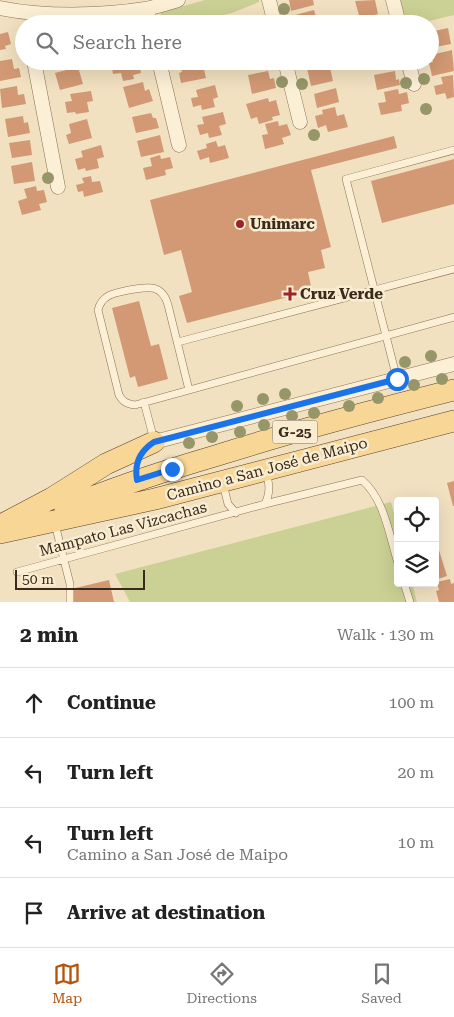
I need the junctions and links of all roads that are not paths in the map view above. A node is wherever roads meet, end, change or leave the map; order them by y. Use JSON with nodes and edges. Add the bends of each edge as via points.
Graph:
{"nodes":[{"id":1,"x":178,"y":0,"type":"edge"},
{"id":2,"x":269,"y":0,"type":"edge"},
{"id":3,"x":393,"y":0,"type":"edge"},
{"id":4,"x":0,"y":8,"type":"edge"},
{"id":5,"x":147,"y":9,"type":"junction"},
{"id":6,"x":19,"y":15,"type":"edge"},
{"id":7,"x":55,"y":15,"type":"edge"},
{"id":8,"x":148,"y":15,"type":"edge"},
{"id":9,"x":273,"y":15,"type":"edge"},
{"id":10,"x":397,"y":15,"type":"edge"},
{"id":11,"x":36,"y":70,"type":"edge"},
{"id":12,"x":161,"y":70,"type":"edge"},
{"id":13,"x":287,"y":70,"type":"edge"},
{"id":14,"x":410,"y":70,"type":"edge"},
{"id":15,"x":414,"y":84,"type":"dead end"},
{"id":16,"x":300,"y":122,"type":"dead end"},
{"id":17,"x":179,"y":145,"type":"dead end"},
{"id":18,"x":454,"y":150,"type":"edge"},
{"id":19,"x":58,"y":187,"type":"dead end"},
{"id":20,"x":454,"y":269,"type":"edge"},
{"id":21,"x":374,"y":290,"type":"junction"},
{"id":22,"x":454,"y":318,"type":"edge"},
{"id":23,"x":386,"y":335,"type":"junction"},
{"id":24,"x":178,"y":342,"type":"junction"},
{"id":25,"x":454,"y":364,"type":"edge"},
{"id":26,"x":397,"y":379,"type":"junction"},
{"id":27,"x":189,"y":390,"type":"junction"},
{"id":28,"x":454,"y":390,"type":"edge"},
{"id":29,"x":144,"y":402,"type":"junction"},
{"id":30,"x":454,"y":421,"type":"edge"},
{"id":31,"x":154,"y":442,"type":"junction"},
{"id":32,"x":265,"y":470,"type":"junction"},
{"id":33,"x":137,"y":480,"type":"junction"},
{"id":34,"x":223,"y":481,"type":"junction"},
{"id":35,"x":155,"y":499,"type":"junction"},
{"id":36,"x":265,"y":504,"type":"junction"},
{"id":37,"x":236,"y":513,"type":"junction"},
{"id":38,"x":54,"y":520,"type":"junction"},
{"id":39,"x":7,"y":529,"type":"edge"},
{"id":40,"x":394,"y":551,"type":"edge"},
{"id":41,"x":64,"y":559,"type":"junction"},
{"id":42,"x":17,"y":572,"type":"dead end"},
{"id":43,"x":405,"y":587,"type":"edge"},
{"id":44,"x":70,"y":602,"type":"edge"},
{"id":45,"x":410,"y":602,"type":"edge"}],
"edges":[{"from":1,"to":5,"type":"street"},
{"from":2,"to":9,"type":"street"},
{"from":3,"to":10,"type":"street"},
{"from":4,"to":6,"type":"street"},
{"from":5,"to":7,"type":"street"},
{"from":5,"to":8,"type":"street"},
{"from":11,"to":19,"type":"street"},
{"from":12,"to":17,"type":"street"},
{"from":13,"to":16,"type":"street"},
{"from":14,"to":15,"type":"street"},
{"from":18,"to":21,"type":"lane","via":[[346,179]]},
{"from":20,"to":21,"type":"lane"},
{"from":21,"to":23,"type":"lane"},
{"from":21,"to":24,"type":"lane"},
{"from":22,"to":23,"type":"lane"},
{"from":23,"to":26,"type":"lane"},
{"from":23,"to":27,"type":"lane"},
{"from":24,"to":27,"type":"lane"},
{"from":24,"to":29,"type":"lane","via":[[167,299],[159,290],[146,287],[112,293],[100,304],[98,310],[119,395],[130,404]]},
{"from":25,"to":26,"type":"street"},
{"from":26,"to":31,"type":"street"},
{"from":27,"to":29,"type":"lane"},
{"from":28,"to":33,"type":"main road","name":"Camino a San José de Maipo","number":"G-25","via":[[303,430]]},
{"from":29,"to":31,"type":"lane"},
{"from":30,"to":32,"type":"main road","name":"Camino a San José de Maipo","number":"G-25"},
{"from":31,"to":33,"type":"main road","via":[[139,458]]},
{"from":31,"to":39,"type":"main road","via":[[106,464]]},
{"from":32,"to":34,"type":"main road","name":"Camino a San José de Maipo","number":"G-25"},
{"from":32,"to":36,"type":"lane","via":[[270,486]]},
{"from":33,"to":35,"type":"main road"},
{"from":33,"to":39,"type":"main road","name":"Camino a San José de Maipo","number":"G-25"},
{"from":34,"to":35,"type":"main road","name":"Camino a San José de Maipo","number":"G-25"},
{"from":34,"to":37,"type":"lane","name":"Mampato Las Vizcachas","via":[[228,504]]},
{"from":35,"to":38,"type":"main road","name":"Camino a San José de Maipo","number":"G-25"},
{"from":36,"to":37,"type":"lane","name":"Mampato Las Vizcachas"},
{"from":36,"to":40,"type":"lane","name":"Mampato Las Vizcachas","via":[[362,480],[378,501]]},
{"from":37,"to":41,"type":"lane","name":"Mampato Las Vizcachas"},
{"from":38,"to":39,"type":"main road","name":"Camino a San José de Maipo","number":"G-25"},
{"from":38,"to":41,"type":"lane"},
{"from":41,"to":42,"type":"lane","name":"Mampato Las Vizcachas"},
{"from":41,"to":44,"type":"lane"},
{"from":43,"to":45,"type":"lane"}]}
